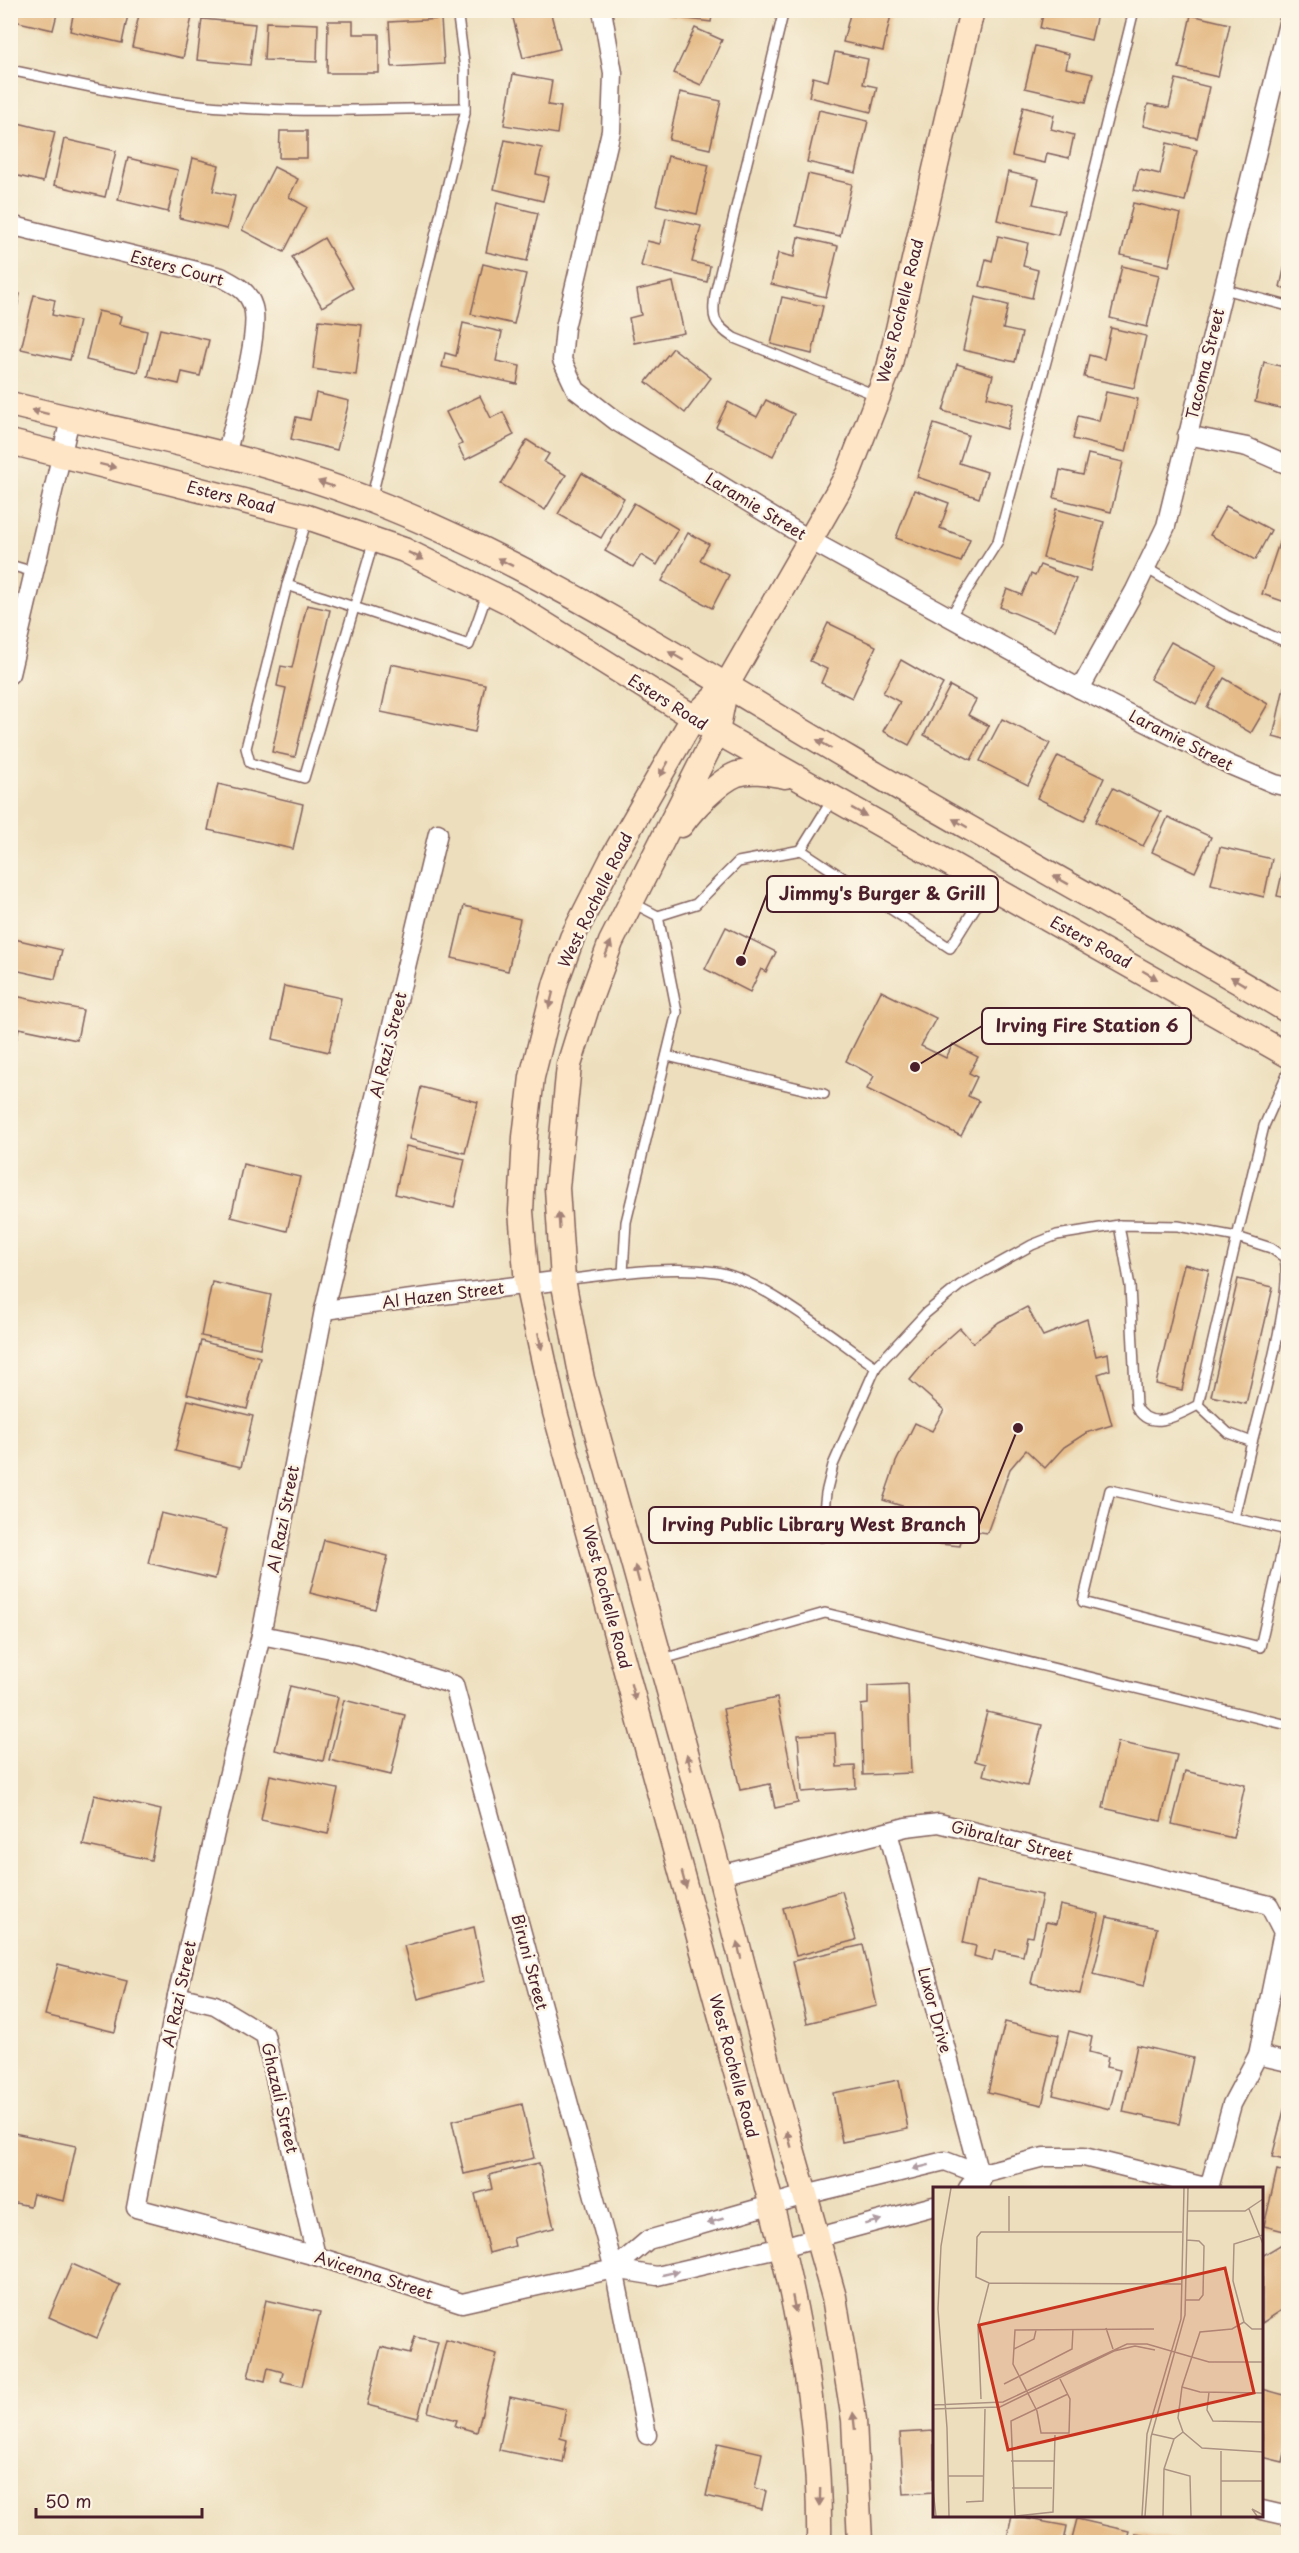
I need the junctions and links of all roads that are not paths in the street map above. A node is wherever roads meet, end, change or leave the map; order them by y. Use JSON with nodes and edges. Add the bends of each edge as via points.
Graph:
{"nodes":[{"id":1,"x":457,"y":10,"type":"edge"},
{"id":2,"x":602,"y":10,"type":"edge"},
{"id":3,"x":784,"y":10,"type":"edge"},
{"id":4,"x":972,"y":10,"type":"edge"},
{"id":5,"x":1134,"y":10,"type":"edge"},
{"id":6,"x":1288,"y":22,"type":"edge"},
{"id":7,"x":10,"y":70,"type":"edge"},
{"id":8,"x":465,"y":108,"type":"junction"},
{"id":9,"x":10,"y":225,"type":"edge"},
{"id":10,"x":1224,"y":289,"type":"junction"},
{"id":11,"x":1288,"y":306,"type":"edge"},
{"id":12,"x":878,"y":396,"type":"junction"},
{"id":13,"x":10,"y":404,"type":"edge"},
{"id":14,"x":70,"y":419,"type":"junction"},
{"id":15,"x":1187,"y":435,"type":"junction"},
{"id":16,"x":10,"y":442,"type":"edge"},
{"id":17,"x":62,"y":455,"type":"junction"},
{"id":18,"x":226,"y":456,"type":"junction"},
{"id":19,"x":1288,"y":465,"type":"edge"},
{"id":20,"x":372,"y":500,"type":"junction"},
{"id":21,"x":307,"y":517,"type":"junction"},
{"id":22,"x":374,"y":540,"type":"junction"},
{"id":23,"x":810,"y":540,"type":"junction"},
{"id":24,"x":10,"y":566,"type":"edge"},
{"id":25,"x":1146,"y":568,"type":"junction"},
{"id":26,"x":34,"y":572,"type":"junction"},
{"id":27,"x":287,"y":585,"type":"junction"},
{"id":28,"x":488,"y":592,"type":"junction"},
{"id":29,"x":354,"y":608,"type":"junction"},
{"id":30,"x":950,"y":617,"type":"junction"},
{"id":31,"x":1288,"y":643,"type":"edge"},
{"id":32,"x":10,"y":674,"type":"edge"},
{"id":33,"x":726,"y":687,"type":"junction"},
{"id":34,"x":1080,"y":689,"type":"junction"},
{"id":35,"x":693,"y":718,"type":"junction"},
{"id":36,"x":717,"y":732,"type":"junction"},
{"id":37,"x":798,"y":778,"type":"junction"},
{"id":38,"x":1288,"y":786,"type":"edge"},
{"id":39,"x":833,"y":797,"type":"junction"},
{"id":40,"x":438,"y":833,"type":"dead end"},
{"id":41,"x":801,"y":850,"type":"junction"},
{"id":42,"x":1011,"y":852,"type":"junction"},
{"id":43,"x":649,"y":868,"type":"junction"},
{"id":44,"x":989,"y":885,"type":"junction"},
{"id":45,"x":632,"y":902,"type":"junction"},
{"id":46,"x":658,"y":916,"type":"junction"},
{"id":47,"x":1288,"y":1011,"type":"edge"},
{"id":48,"x":1288,"y":1055,"type":"edge"},
{"id":49,"x":667,"y":1056,"type":"junction"},
{"id":50,"x":1288,"y":1072,"type":"edge"},
{"id":51,"x":824,"y":1094,"type":"dead end"},
{"id":52,"x":1119,"y":1225,"type":"junction"},
{"id":53,"x":1237,"y":1237,"type":"junction"},
{"id":54,"x":623,"y":1274,"type":"junction"},
{"id":55,"x":563,"y":1280,"type":"junction"},
{"id":56,"x":527,"y":1284,"type":"junction"},
{"id":57,"x":324,"y":1310,"type":"junction"},
{"id":58,"x":876,"y":1367,"type":"junction"},
{"id":59,"x":1198,"y":1405,"type":"junction"},
{"id":60,"x":1252,"y":1442,"type":"junction"},
{"id":61,"x":1234,"y":1518,"type":"junction"},
{"id":62,"x":1288,"y":1528,"type":"edge"},
{"id":63,"x":821,"y":1537,"type":"dead end"},
{"id":64,"x":261,"y":1635,"type":"junction"},
{"id":65,"x":660,"y":1660,"type":"junction"},
{"id":66,"x":1288,"y":1725,"type":"edge"},
{"id":67,"x":888,"y":1832,"type":"junction"},
{"id":68,"x":720,"y":1875,"type":"junction"},
{"id":69,"x":177,"y":1996,"type":"junction"},
{"id":70,"x":1258,"y":2055,"type":"junction"},
{"id":71,"x":1288,"y":2062,"type":"edge"},
{"id":72,"x":977,"y":2184,"type":"edge"},
{"id":73,"x":1205,"y":2187,"type":"edge"},
{"id":74,"x":1209,"y":2187,"type":"edge"},
{"id":75,"x":805,"y":2195,"type":"junction"},
{"id":76,"x":771,"y":2205,"type":"junction"},
{"id":77,"x":933,"y":2206,"type":"edge"},
{"id":78,"x":136,"y":2208,"type":"joint"},
{"id":79,"x":817,"y":2237,"type":"junction"},
{"id":80,"x":782,"y":2247,"type":"junction"},
{"id":81,"x":316,"y":2256,"type":"junction"},
{"id":82,"x":614,"y":2268,"type":"junction"},
{"id":83,"x":647,"y":2435,"type":"dead end"},
{"id":84,"x":1263,"y":2510,"type":"edge"},
{"id":85,"x":1288,"y":2516,"type":"edge"},
{"id":86,"x":819,"y":2542,"type":"edge"},
{"id":87,"x":860,"y":2542,"type":"edge"}],
"edges":[{"from":1,"to":8,"type":"lane","via":[[465,69]]},
{"from":2,"to":23,"type":"street","name":"Laramie Street","via":[[613,73],[611,131],[564,328],[562,360],[576,390],[616,421]]},
{"from":3,"to":12,"type":"lane","via":[[715,294],[713,316],[720,328],[734,338]]},
{"from":4,"to":12,"type":"street","name":"West Rochelle Road","via":[[889,368]]},
{"from":5,"to":30,"type":"lane","via":[[998,541]]},
{"from":6,"to":10,"type":"street","name":"Tacoma Street"},
{"from":7,"to":8,"type":"lane","via":[[201,105],[260,109]]},
{"from":8,"to":20,"type":"lane"},
{"from":9,"to":18,"type":"street","name":"Esters Court","via":[[221,277],[243,288],[253,307],[255,332]]},
{"from":10,"to":11,"type":"lane"},
{"from":10,"to":15,"type":"street","name":"Tacoma Street"},
{"from":12,"to":23,"type":"street","name":"West Rochelle Road","via":[[848,474]]},
{"from":14,"to":13,"type":"street","one_way":true},
{"from":14,"to":17,"type":"street"},
{"from":14,"to":18,"type":"street"},
{"from":15,"to":19,"type":"street","via":[[1246,447]]},
{"from":15,"to":25,"type":"street","name":"Tacoma Street","via":[[1166,526]]},
{"from":16,"to":17,"type":"street","name":"Esters Road"},
{"from":17,"to":21,"type":"street","name":"Esters Road","one_way":true},
{"from":17,"to":26,"type":"street"},
{"from":20,"to":18,"type":"street","one_way":true},
{"from":33,"to":20,"type":"street","one_way":true,"via":[[545,582]]},
{"from":21,"to":22,"type":"street","name":"Esters Road"},
{"from":21,"to":27,"type":"lane"},
{"from":22,"to":28,"type":"street","name":"Esters Road","one_way":true,"via":[[404,550]]},
{"from":22,"to":29,"type":"lane"},
{"from":23,"to":30,"type":"street","name":"Laramie Street"},
{"from":23,"to":33,"type":"street","name":"West Rochelle Road"},
{"from":24,"to":26,"type":"lane"},
{"from":25,"to":31,"type":"lane","via":[[1226,615]]},
{"from":25,"to":34,"type":"street","name":"Tacoma Street"},
{"from":26,"to":32,"type":"street"},
{"from":27,"to":29,"type":"lane"},
{"from":27,"to":29,"type":"lane","via":[[246,748],[250,764],[304,778]]},
{"from":28,"to":29,"type":"lane","via":[[469,645]]},
{"from":28,"to":35,"type":"street","name":"Esters Road"},
{"from":30,"to":34,"type":"street","name":"Laramie Street"},
{"from":33,"to":35,"type":"street","name":"West Rochelle Road"},
{"from":33,"to":36,"type":"street","name":"West Rochelle Road"},
{"from":42,"to":33,"type":"street","one_way":true},
{"from":34,"to":38,"type":"street","name":"Laramie Street","via":[[1230,765]]},
{"from":35,"to":36,"type":"street","name":"Esters Road"},
{"from":35,"to":56,"type":"street","name":"West Rochelle Road","one_way":true,"via":[[613,857],[572,938],[556,981],[532,1077],[525,1137],[521,1211]]},
{"from":36,"to":37,"type":"street","name":"Esters Road"},
{"from":36,"to":43,"type":"street","name":"West Rochelle Road"},
{"from":37,"to":39,"type":"street","name":"Esters Road"},
{"from":37,"to":43,"type":"street","via":[[758,771],[736,774],[684,820]]},
{"from":39,"to":41,"type":"lane"},
{"from":39,"to":44,"type":"street","name":"Esters Road","one_way":true},
{"from":40,"to":57,"type":"street","name":"Al Razi Street"},
{"from":41,"to":44,"type":"lane","via":[[950,948]]},
{"from":41,"to":46,"type":"lane","via":[[738,862],[696,904]]},
{"from":42,"to":44,"type":"street"},
{"from":47,"to":42,"type":"street","one_way":true},
{"from":43,"to":45,"type":"street","name":"West Rochelle Road"},
{"from":44,"to":48,"type":"street","name":"Esters Road","one_way":true},
{"from":45,"to":46,"type":"lane"},
{"from":55,"to":45,"type":"street","name":"West Rochelle Road","one_way":true,"via":[[557,1188],[569,1065],[610,942]]},
{"from":46,"to":49,"type":"lane","via":[[677,1012]]},
{"from":49,"to":51,"type":"lane"},
{"from":49,"to":54,"type":"lane","via":[[626,1222]]},
{"from":50,"to":53,"type":"lane","via":[[1264,1126]]},
{"from":52,"to":53,"type":"lane","via":[[1178,1226]]},
{"from":52,"to":58,"type":"lane","via":[[1057,1235],[960,1285],[926,1313]]},
{"from":52,"to":59,"type":"lane","via":[[1130,1286],[1136,1406],[1140,1416],[1157,1420],[1176,1417]]},
{"from":53,"to":59,"type":"lane"},
{"from":53,"to":60,"type":"lane","via":[[1284,1257],[1287,1272],[1278,1333]]},
{"from":54,"to":55,"type":"lane"},
{"from":54,"to":58,"type":"lane","via":[[718,1272],[760,1288]]},
{"from":55,"to":56,"type":"street","name":"Al Hazen Street"},
{"from":65,"to":55,"type":"street","name":"West Rochelle Road","one_way":true,"via":[[582,1379]]},
{"from":56,"to":57,"type":"street","name":"Al Hazen Street"},
{"from":56,"to":76,"type":"street","name":"West Rochelle Road","one_way":true,"via":[[555,1412]]},
{"from":57,"to":64,"type":"street","name":"Al Razi Street"},
{"from":58,"to":63,"type":"lane","via":[[833,1465]]},
{"from":59,"to":60,"type":"lane","via":[[1228,1433]]},
{"from":60,"to":61,"type":"lane"},
{"from":61,"to":62,"type":"lane"},
{"from":61,"to":62,"type":"lane","via":[[1110,1490],[1083,1602],[1260,1647]]},
{"from":64,"to":69,"type":"street","name":"Al Razi Street"},
{"from":64,"to":82,"type":"street","name":"Biruni Street","via":[[356,1654],[454,1685]]},
{"from":65,"to":66,"type":"lane","via":[[825,1613]]},
{"from":68,"to":65,"type":"street","name":"West Rochelle Road","one_way":true},
{"from":67,"to":68,"type":"street","name":"Gibraltar Street"},
{"from":67,"to":70,"type":"street","name":"Gibraltar Street","via":[[939,1823],[1269,1905],[1283,1932]]},
{"from":67,"to":72,"type":"street","name":"Luxor Drive"},
{"from":75,"to":68,"type":"street","name":"West Rochelle Road","one_way":true},
{"from":69,"to":78,"type":"street","name":"Al Razi Street"},
{"from":69,"to":81,"type":"street","name":"Ghazali Street","via":[[215,2005],[265,2035]]},
{"from":70,"to":71,"type":"street"},
{"from":70,"to":74,"type":"street","via":[[1232,2104]]},
{"from":72,"to":73,"type":"street","via":[[1044,2157],[1084,2157]]},
{"from":72,"to":75,"type":"street","name":"Avicenna Street","one_way":true,"via":[[945,2161]]},
{"from":75,"to":76,"type":"street","name":"Avicenna Street"},
{"from":75,"to":79,"type":"street","name":"West Rochelle Road"},
{"from":76,"to":80,"type":"street","name":"West Rochelle Road"},
{"from":76,"to":82,"type":"street","name":"Avicenna Street","one_way":true,"via":[[648,2240]]},
{"from":79,"to":77,"type":"street","name":"Avicenna Street","one_way":true},
{"from":78,"to":81,"type":"street","name":"Avicenna Street"},
{"from":79,"to":80,"type":"street","name":"Avicenna Street"},
{"from":87,"to":79,"type":"street","name":"West Rochelle Road","one_way":true,"via":[[854,2420],[834,2297]]},
{"from":82,"to":80,"type":"street","name":"Avicenna Street","one_way":true,"via":[[657,2276]]},
{"from":80,"to":86,"type":"street","name":"West Rochelle Road","one_way":true,"via":[[812,2403],[820,2488]]},
{"from":81,"to":82,"type":"street","name":"Avicenna Street","via":[[462,2303]]},
{"from":82,"to":83,"type":"street","name":"Biruni Street"},
{"from":84,"to":85,"type":"street"}]}
